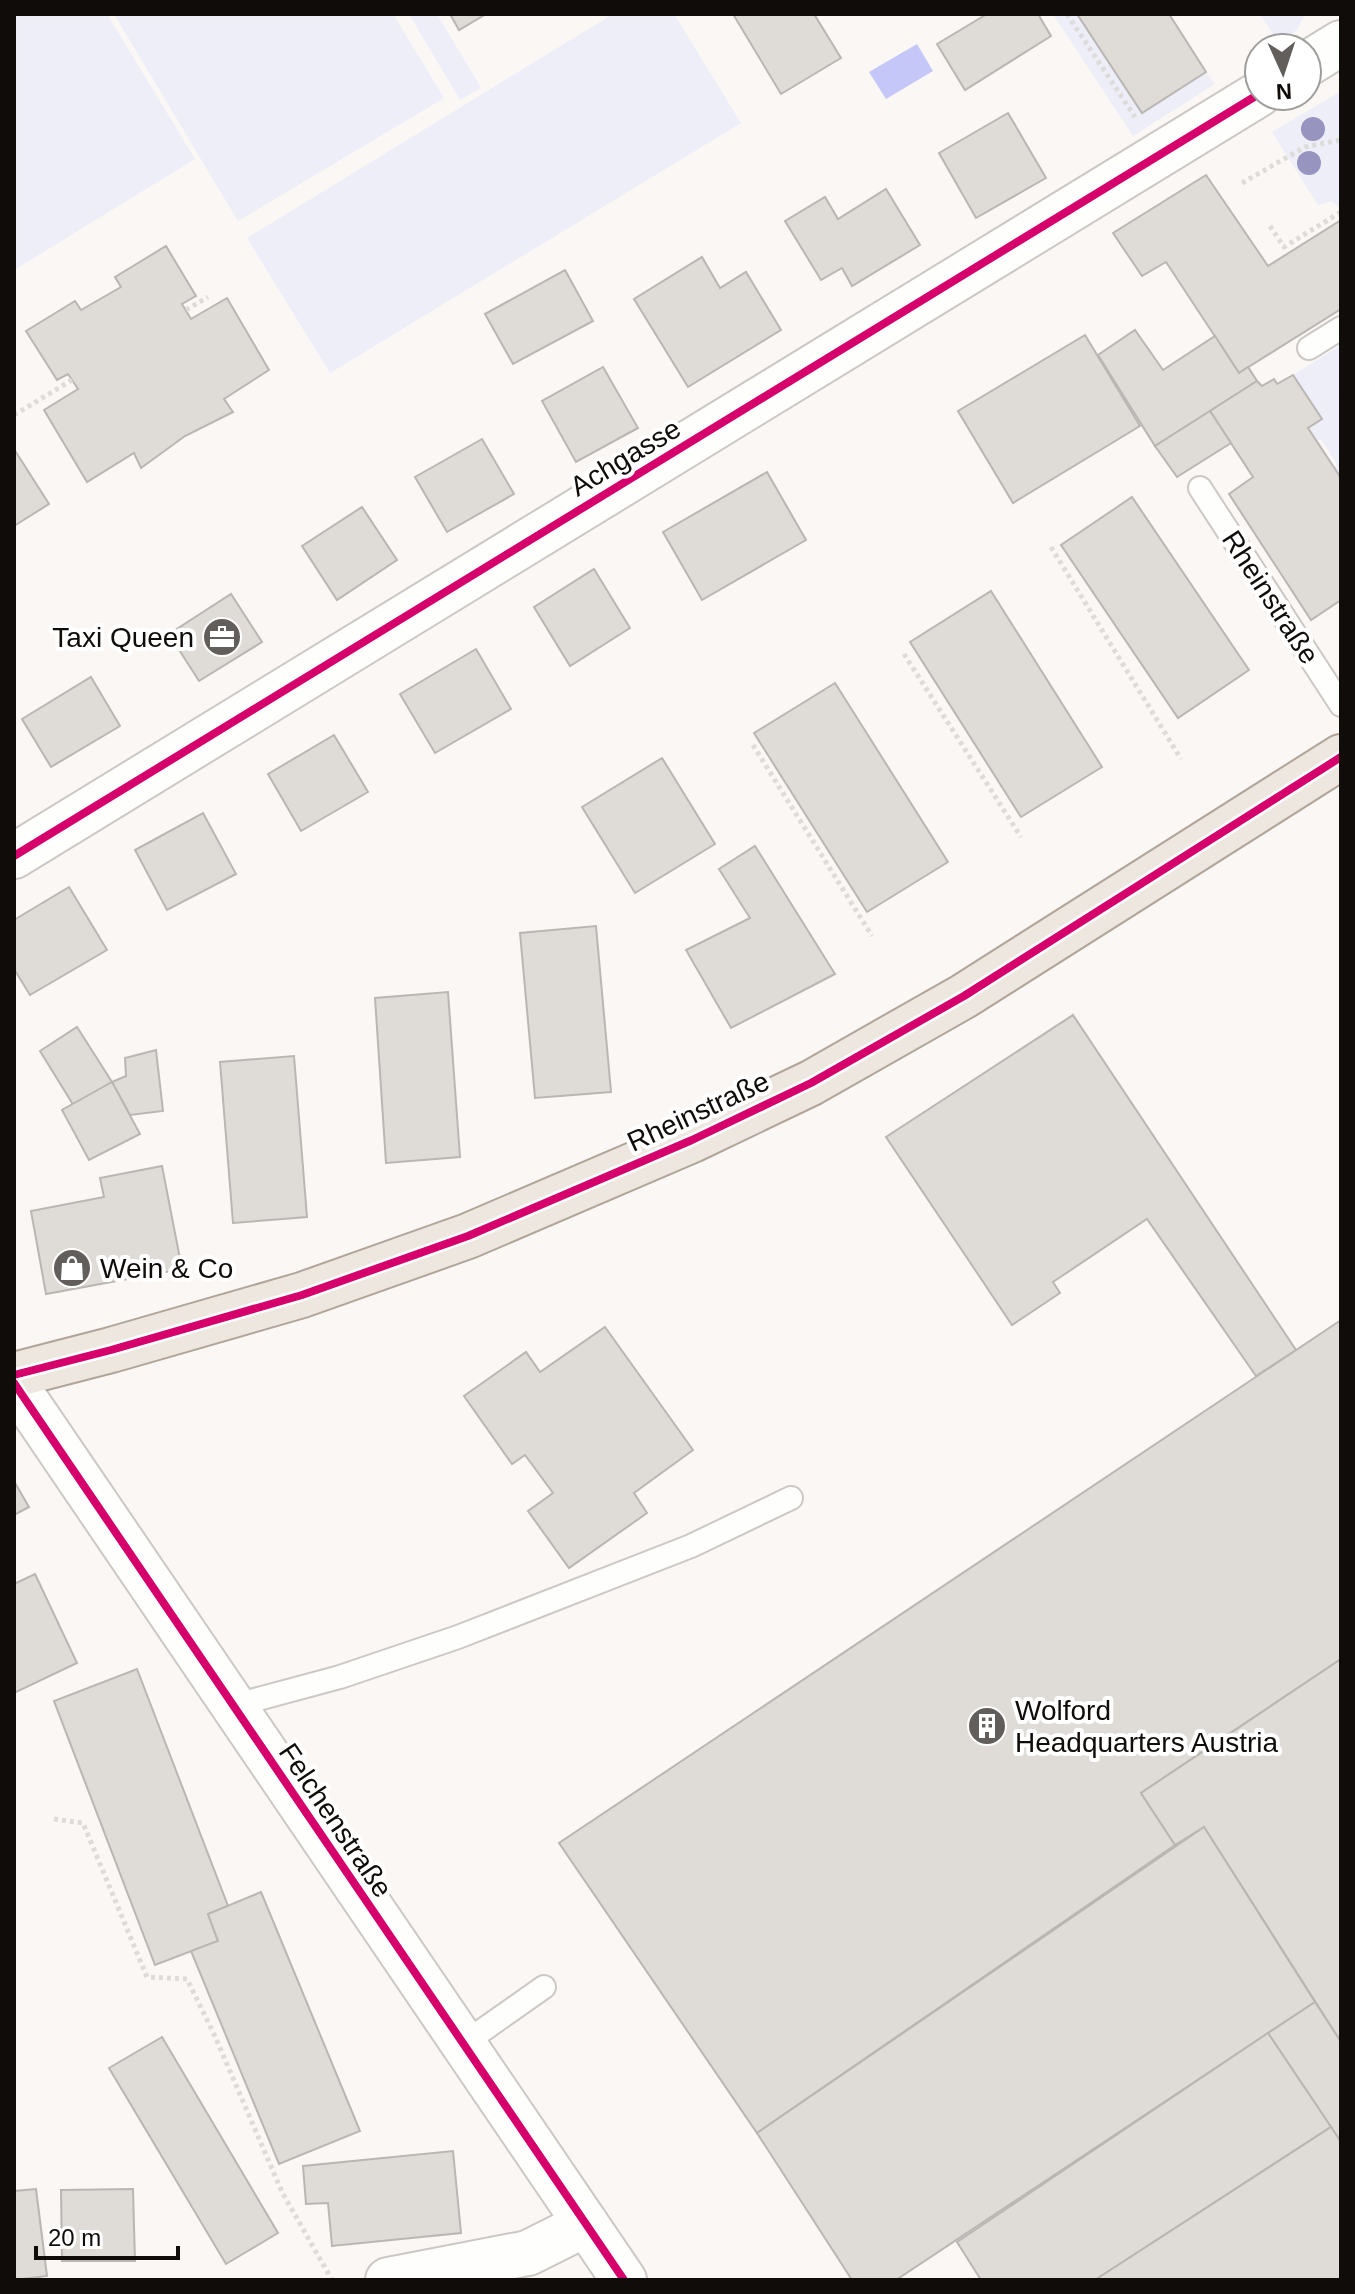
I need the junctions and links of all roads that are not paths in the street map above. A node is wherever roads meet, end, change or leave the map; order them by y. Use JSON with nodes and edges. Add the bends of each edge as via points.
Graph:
{"nodes":[{"id":1,"x":1341,"y":43,"type":"edge"},
{"id":2,"x":1323,"y":54,"type":"edge"},
{"id":3,"x":1243,"y":104,"type":"edge"},
{"id":4,"x":1341,"y":328,"type":"edge"},
{"id":5,"x":1309,"y":348,"type":"dead end"},
{"id":6,"x":1200,"y":488,"type":"dead end"},
{"id":7,"x":1341,"y":705,"type":"edge"},
{"id":8,"x":1341,"y":757,"type":"edge"},
{"id":9,"x":14,"y":856,"type":"edge"},
{"id":10,"x":14,"y":1375,"type":"edge"},
{"id":11,"x":14,"y":1383,"type":"edge"},
{"id":12,"x":791,"y":1498,"type":"dead end"},
{"id":13,"x":232,"y":1706,"type":"junction"},
{"id":14,"x":544,"y":1987,"type":"dead end"},
{"id":15,"x":463,"y":2044,"type":"junction"},
{"id":16,"x":586,"y":2224,"type":"junction"},
{"id":17,"x":388,"y":2280,"type":"edge"},
{"id":18,"x":624,"y":2280,"type":"edge"}],
"edges":[{"from":1,"to":2,"type":"street"},
{"from":3,"to":9,"type":"street","name":"Achgasse"},
{"from":4,"to":5,"type":"lane"},
{"from":6,"to":7,"type":"lane","name":"Rheinstraße"},
{"from":8,"to":10,"type":"main road","name":"Rheinstraße","via":[[964,996],[811,1083],[692,1140],[394,1264]]},
{"from":11,"to":13,"type":"street","name":"Felchenstraße"},
{"from":12,"to":13,"type":"lane","via":[[691,1546],[458,1637]]},
{"from":13,"to":15,"type":"street","name":"Felchenstraße"},
{"from":14,"to":15,"type":"lane"},
{"from":15,"to":16,"type":"street","name":"Felchenstraße"},
{"from":16,"to":17,"type":"street","via":[[528,2253]]},
{"from":16,"to":18,"type":"street","name":"Felchenstraße"}]}
